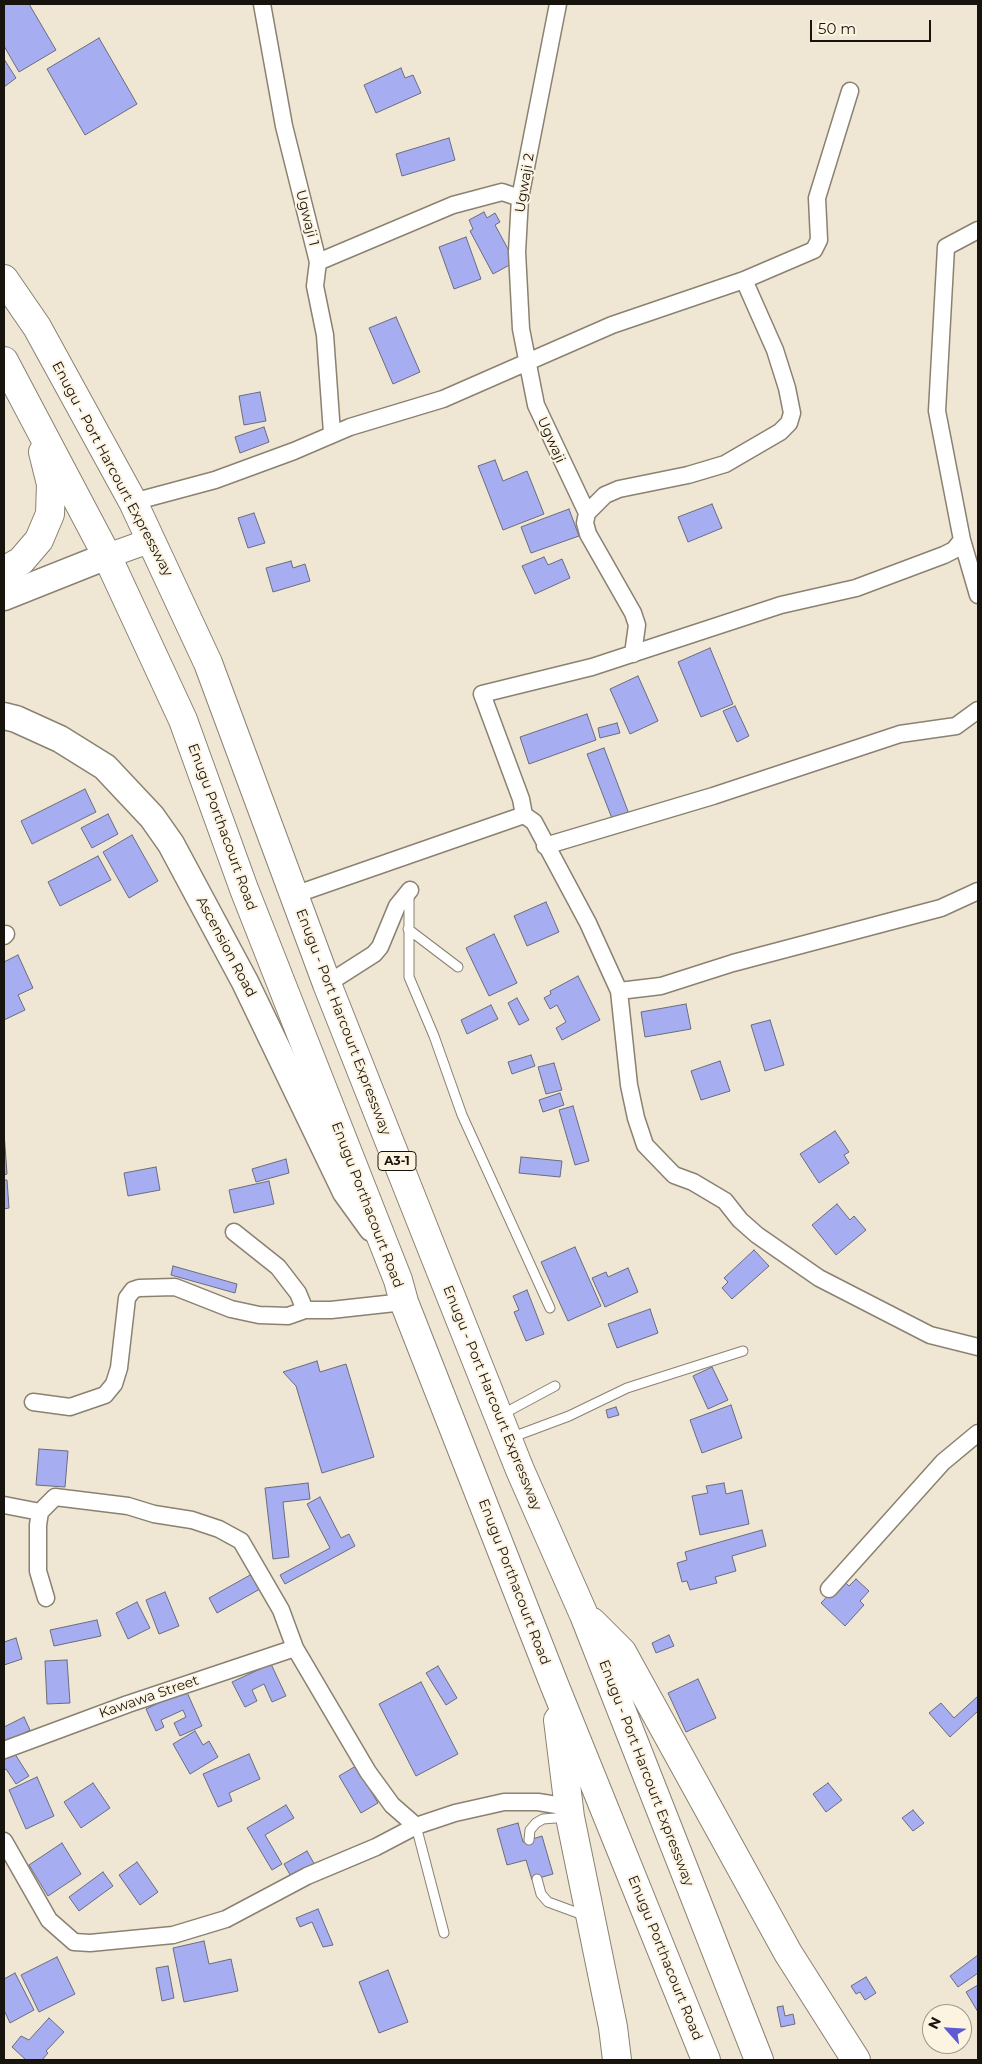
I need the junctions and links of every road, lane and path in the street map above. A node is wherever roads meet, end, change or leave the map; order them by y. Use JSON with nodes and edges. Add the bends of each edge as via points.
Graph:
{"nodes":[{"id":1,"x":262,"y":4,"type":"edge"},
{"id":2,"x":558,"y":4,"type":"edge"},
{"id":3,"x":850,"y":91,"type":"dead end"},
{"id":4,"x":520,"y":198,"type":"junction"},
{"id":5,"x":978,"y":230,"type":"edge"},
{"id":6,"x":318,"y":262,"type":"junction"},
{"id":7,"x":4,"y":278,"type":"edge"},
{"id":8,"x":744,"y":280,"type":"junction"},
{"id":9,"x":4,"y":361,"type":"edge"},
{"id":10,"x":527,"y":364,"type":"junction"},
{"id":11,"x":34,"y":417,"type":"junction"},
{"id":12,"x":332,"y":434,"type":"junction"},
{"id":13,"x":133,"y":502,"type":"junction"},
{"id":14,"x":587,"y":513,"type":"junction"},
{"id":15,"x":152,"y":540,"type":"junction"},
{"id":16,"x":962,"y":540,"type":"junction"},
{"id":17,"x":107,"y":556,"type":"junction"},
{"id":18,"x":4,"y":571,"type":"edge"},
{"id":19,"x":978,"y":595,"type":"edge"},
{"id":20,"x":4,"y":597,"type":"edge"},
{"id":21,"x":633,"y":654,"type":"junction"},
{"id":22,"x":978,"y":710,"type":"edge"},
{"id":23,"x":4,"y":716,"type":"edge"},
{"id":24,"x":524,"y":815,"type":"junction"},
{"id":25,"x":546,"y":846,"type":"junction"},
{"id":26,"x":410,"y":890,"type":"joint"},
{"id":27,"x":978,"y":891,"type":"edge"},
{"id":28,"x":294,"y":895,"type":"junction"},
{"id":29,"x":408,"y":929,"type":"junction"},
{"id":30,"x":458,"y":967,"type":"dead end"},
{"id":31,"x":328,"y":984,"type":"junction"},
{"id":32,"x":620,"y":991,"type":"junction"},
{"id":33,"x":234,"y":1232,"type":"dead end"},
{"id":34,"x":381,"y":1240,"type":"junction"},
{"id":35,"x":404,"y":1302,"type":"junction"},
{"id":36,"x":550,"y":1308,"type":"dead end"},
{"id":37,"x":305,"y":1310,"type":"junction"},
{"id":38,"x":978,"y":1347,"type":"edge"},
{"id":39,"x":743,"y":1351,"type":"dead end"},
{"id":40,"x":554,"y":1386,"type":"dead end"},
{"id":41,"x":33,"y":1402,"type":"dead end"},
{"id":42,"x":503,"y":1428,"type":"junction"},
{"id":43,"x":978,"y":1433,"type":"edge"},
{"id":44,"x":4,"y":1505,"type":"edge"},
{"id":45,"x":40,"y":1512,"type":"junction"},
{"id":46,"x":829,"y":1589,"type":"dead end"},
{"id":47,"x":46,"y":1598,"type":"dead end"},
{"id":48,"x":584,"y":1615,"type":"junction"},
{"id":49,"x":295,"y":1648,"type":"junction"},
{"id":50,"x":554,"y":1684,"type":"junction"},
{"id":51,"x":4,"y":1750,"type":"edge"},
{"id":52,"x":569,"y":1812,"type":"junction"},
{"id":53,"x":416,"y":1826,"type":"junction"},
{"id":54,"x":529,"y":1840,"type":"dead end"},
{"id":55,"x":5,"y":1848,"type":"edge"},
{"id":56,"x":537,"y":1879,"type":"dead end"},
{"id":57,"x":591,"y":1918,"type":"junction"},
{"id":58,"x":444,"y":1932,"type":"dead end"},
{"id":59,"x":617,"y":2060,"type":"edge"},
{"id":60,"x":706,"y":2060,"type":"edge"},
{"id":61,"x":759,"y":2060,"type":"edge"},
{"id":62,"x":856,"y":2060,"type":"edge"}],
"edges":[{"from":1,"to":6,"type":"street","name":"Ugwaji 1","via":[[284,126]]},
{"from":2,"to":4,"type":"street","name":"Ugwaji 2"},
{"from":3,"to":8,"type":"street","via":[[817,198],[818,244],[814,250]]},
{"from":4,"to":6,"type":"street","via":[[502,192],[453,205]]},
{"from":4,"to":10,"type":"street","name":"Ugwaji 2","via":[[516,252],[520,329]]},
{"from":5,"to":16,"type":"street","via":[[946,248],[937,411]]},
{"from":6,"to":12,"type":"street","name":"Ugwaji 1","via":[[314,286],[326,348]]},
{"from":7,"to":13,"type":"highway","name":"Enugu - Port Harcourt Expressway","number":"A3-1","via":[[37,327]]},
{"from":8,"to":10,"type":"street","via":[[612,325],[550,350]]},
{"from":8,"to":14,"type":"street","via":[[785,380],[792,413],[789,423],[780,432],[725,464],[619,489],[605,495]]},
{"from":9,"to":11,"type":"highway","name":"Enugu Porthacourt Road"},
{"from":10,"to":12,"type":"street","via":[[443,399]]},
{"from":10,"to":14,"type":"street","name":"Ugwaji","via":[[545,428]]},
{"from":11,"to":17,"type":"highway","name":"Enugu Porthacourt Road"},
{"from":11,"to":18,"type":"highway","via":[[50,484],[50,514],[40,540],[21,561]]},
{"from":12,"to":13,"type":"street","via":[[215,480]]},
{"from":13,"to":15,"type":"highway","name":"Enugu - Port Harcourt Expressway","number":"A3-1"},
{"from":14,"to":21,"type":"street","name":"Ugwaji","via":[[588,534],[637,625]]},
{"from":15,"to":17,"type":"street"},
{"from":15,"to":28,"type":"highway","name":"Enugu - Port Harcourt Expressway","number":"A3-1","via":[[208,663]]},
{"from":16,"to":19,"type":"street"},
{"from":16,"to":21,"type":"street","via":[[954,550],[944,555],[856,588],[781,605]]},
{"from":17,"to":20,"type":"main road"},
{"from":17,"to":34,"type":"highway","name":"Enugu Porthacourt Road","via":[[182,720],[244,890]]},
{"from":21,"to":24,"type":"street","via":[[482,694]]},
{"from":22,"to":25,"type":"street","via":[[956,726],[900,734],[713,796]]},
{"from":23,"to":34,"type":"main road","name":"Ascension Road","via":[[60,739],[105,767],[152,817],[171,844],[245,982],[346,1192]]},
{"from":24,"to":25,"type":"street","via":[[534,822]]},
{"from":24,"to":28,"type":"street"},
{"from":25,"to":32,"type":"street"},
{"from":26,"to":29,"type":"lane"},
{"from":26,"to":31,"type":"street","via":[[397,906],[374,954]]},
{"from":27,"to":32,"type":"street","via":[[941,908],[733,963],[661,986]]},
{"from":28,"to":31,"type":"highway","name":"Enugu - Port Harcourt Expressway","number":"A3-1"},
{"from":29,"to":30,"type":"lane"},
{"from":29,"to":36,"type":"lane","via":[[409,977],[462,1115]]},
{"from":31,"to":42,"type":"highway","name":"Enugu - Port Harcourt Expressway","number":"A3-1"},
{"from":32,"to":38,"type":"street","via":[[629,1085],[636,1118],[645,1145],[660,1163],[674,1175],[694,1182],[725,1201],[757,1235],[819,1278],[930,1335]]},
{"from":33,"to":37,"type":"street","via":[[278,1267],[295,1287]]},
{"from":34,"to":35,"type":"highway","name":"Enugu Porthacourt Road"},
{"from":35,"to":37,"type":"street"},
{"from":35,"to":50,"type":"highway","name":"Enugu Porthacourt Road"},
{"from":37,"to":41,"type":"street","via":[[288,1316],[259,1315],[231,1309],[175,1287],[133,1290],[127,1298],[119,1368],[114,1384],[104,1395],[70,1407]]},
{"from":39,"to":42,"type":"lane","via":[[627,1388],[569,1416]]},
{"from":40,"to":42,"type":"lane"},
{"from":42,"to":48,"type":"highway","name":"Enugu - Port Harcourt Expressway","number":"A3-1"},
{"from":43,"to":46,"type":"street","via":[[943,1462]]},
{"from":44,"to":45,"type":"street"},
{"from":45,"to":47,"type":"street","via":[[38,1572]]},
{"from":45,"to":49,"type":"street","via":[[55,1497],[62,1496],[128,1506],[219,1529],[241,1541],[250,1554],[281,1610]]},
{"from":48,"to":61,"type":"highway","name":"Enugu - Port Harcourt Expressway","number":"A3-1"},
{"from":48,"to":62,"type":"highway","via":[[622,1652],[788,1953]]},
{"from":49,"to":51,"type":"street","name":"Kawawa Street","via":[[137,1700]]},
{"from":49,"to":53,"type":"street","via":[[368,1772],[392,1805]]},
{"from":50,"to":52,"type":"highway"},
{"from":50,"to":60,"type":"highway","name":"Enugu Porthacourt Road"},
{"from":52,"to":53,"type":"street","via":[[538,1802],[504,1802]]},
{"from":52,"to":54,"type":"lane","via":[[543,1819],[530,1830]]},
{"from":52,"to":57,"type":"highway"},
{"from":53,"to":55,"type":"street","via":[[376,1848],[307,1876],[226,1919],[172,1935],[90,1944],[74,1942],[49,1920]]},
{"from":53,"to":58,"type":"lane"},
{"from":56,"to":57,"type":"lane","via":[[541,1894],[548,1902]]},
{"from":57,"to":59,"type":"highway"}]}
